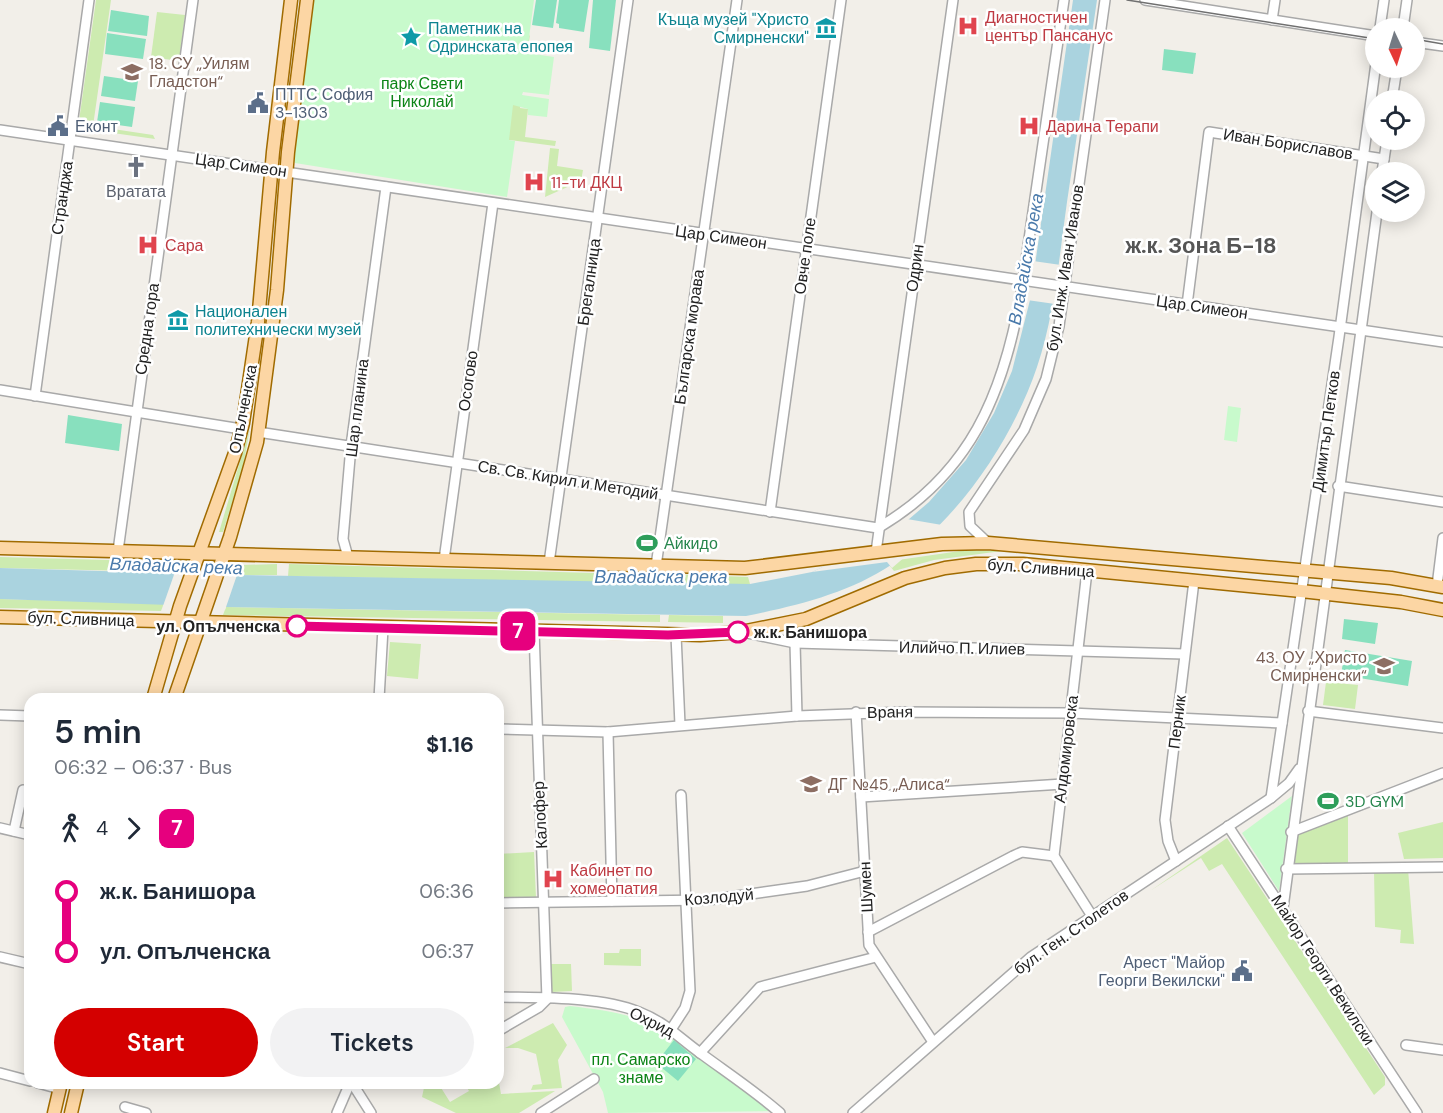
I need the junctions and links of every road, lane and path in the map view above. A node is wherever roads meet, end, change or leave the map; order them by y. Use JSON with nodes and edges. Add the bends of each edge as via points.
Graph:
{"nodes":[{"id":1,"x":89,"y":0,"type":"edge"},
{"id":2,"x":194,"y":0,"type":"edge"},
{"id":3,"x":291,"y":0,"type":"edge"},
{"id":4,"x":307,"y":0,"type":"edge"},
{"id":5,"x":628,"y":0,"type":"edge"},
{"id":6,"x":736,"y":0,"type":"edge"},
{"id":7,"x":840,"y":0,"type":"edge"},
{"id":8,"x":953,"y":0,"type":"edge"},
{"id":9,"x":1064,"y":0,"type":"edge"},
{"id":10,"x":1105,"y":0,"type":"edge"},
{"id":11,"x":1145,"y":0,"type":"edge"},
{"id":12,"x":1275,"y":0,"type":"edge"},
{"id":13,"x":1384,"y":0,"type":"edge"},
{"id":14,"x":1407,"y":0,"type":"edge"},
{"id":15,"x":1166,"y":2,"type":"edge"},
{"id":16,"x":1381,"y":18,"type":"edge"},
{"id":17,"x":1404,"y":18,"type":"edge"},
{"id":18,"x":1272,"y":20,"type":"junction"},
{"id":19,"x":1365,"y":34,"type":"edge"},
{"id":20,"x":1425,"y":44,"type":"edge"},
{"id":21,"x":1443,"y":46,"type":"edge"},
{"id":22,"x":1374,"y":78,"type":"edge"},
{"id":23,"x":0,"y":130,"type":"edge"},
{"id":24,"x":70,"y":140,"type":"junction"},
{"id":25,"x":1385,"y":150,"type":"edge"},
{"id":26,"x":171,"y":155,"type":"junction"},
{"id":27,"x":1363,"y":156,"type":"junction"},
{"id":28,"x":1384,"y":159,"type":"junction"},
{"id":29,"x":1384,"y":162,"type":"edge"},
{"id":30,"x":273,"y":170,"type":"junction"},
{"id":31,"x":288,"y":172,"type":"junction"},
{"id":32,"x":386,"y":187,"type":"junction"},
{"id":33,"x":493,"y":203,"type":"junction"},
{"id":34,"x":598,"y":218,"type":"junction"},
{"id":35,"x":1376,"y":222,"type":"edge"},
{"id":36,"x":704,"y":234,"type":"junction"},
{"id":37,"x":806,"y":249,"type":"junction"},
{"id":38,"x":915,"y":265,"type":"junction"},
{"id":39,"x":1026,"y":281,"type":"junction"},
{"id":40,"x":1062,"y":286,"type":"junction"},
{"id":41,"x":1187,"y":305,"type":"junction"},
{"id":42,"x":1341,"y":327,"type":"junction"},
{"id":43,"x":1360,"y":330,"type":"junction"},
{"id":44,"x":1443,"y":342,"type":"edge"},
{"id":45,"x":0,"y":390,"type":"edge"},
{"id":46,"x":35,"y":396,"type":"junction"},
{"id":47,"x":135,"y":411,"type":"junction"},
{"id":48,"x":241,"y":429,"type":"junction"},
{"id":49,"x":258,"y":432,"type":"junction"},
{"id":50,"x":351,"y":446,"type":"junction"},
{"id":51,"x":456,"y":463,"type":"junction"},
{"id":52,"x":561,"y":479,"type":"junction"},
{"id":53,"x":1338,"y":486,"type":"junction"},
{"id":54,"x":666,"y":496,"type":"junction"},
{"id":55,"x":1443,"y":502,"type":"edge"},
{"id":56,"x":770,"y":512,"type":"junction"},
{"id":57,"x":878,"y":532,"type":"junction"},
{"id":58,"x":1443,"y":538,"type":"edge"},
{"id":59,"x":988,"y":543,"type":"junction"},
{"id":60,"x":0,"y":548,"type":"edge"},
{"id":61,"x":118,"y":551,"type":"junction"},
{"id":62,"x":876,"y":552,"type":"junction"},
{"id":63,"x":348,"y":557,"type":"junction"},
{"id":64,"x":197,"y":558,"type":"junction"},
{"id":65,"x":222,"y":559,"type":"junction"},
{"id":66,"x":444,"y":560,"type":"junction"},
{"id":67,"x":549,"y":563,"type":"junction"},
{"id":68,"x":656,"y":566,"type":"junction"},
{"id":69,"x":1305,"y":570,"type":"junction"},
{"id":70,"x":1087,"y":571,"type":"junction"},
{"id":71,"x":1326,"y":573,"type":"junction"},
{"id":72,"x":1194,"y":582,"type":"junction"},
{"id":73,"x":1440,"y":586,"type":"edge"},
{"id":74,"x":1301,"y":591,"type":"junction"},
{"id":75,"x":1324,"y":594,"type":"junction"},
{"id":76,"x":1443,"y":610,"type":"edge"},
{"id":77,"x":0,"y":617,"type":"edge"},
{"id":78,"x":177,"y":617,"type":"junction"},
{"id":79,"x":201,"y":619,"type":"junction"},
{"id":80,"x":383,"y":628,"type":"junction"},
{"id":81,"x":534,"y":631,"type":"junction"},
{"id":82,"x":741,"y":632,"type":"junction"},
{"id":83,"x":676,"y":635,"type":"junction"},
{"id":84,"x":795,"y":643,"type":"junction"},
{"id":85,"x":1077,"y":651,"type":"junction"},
{"id":86,"x":1184,"y":654,"type":"junction"},
{"id":87,"x":155,"y":693,"type":"edge"},
{"id":88,"x":176,"y":693,"type":"edge"},
{"id":89,"x":379,"y":693,"type":"edge"},
{"id":90,"x":1308,"y":711,"type":"junction"},
{"id":91,"x":856,"y":712,"type":"junction"},
{"id":92,"x":1071,"y":713,"type":"junction"},
{"id":93,"x":0,"y":715,"type":"edge"},
{"id":94,"x":24,"y":716,"type":"edge"},
{"id":95,"x":796,"y":716,"type":"junction"},
{"id":96,"x":1177,"y":719,"type":"junction"},
{"id":97,"x":1282,"y":723,"type":"junction"},
{"id":98,"x":680,"y":725,"type":"junction"},
{"id":99,"x":1443,"y":728,"type":"edge"},
{"id":100,"x":504,"y":729,"type":"edge"},
{"id":101,"x":536,"y":730,"type":"junction"},
{"id":102,"x":608,"y":732,"type":"junction"},
{"id":103,"x":1300,"y":767,"type":"junction"},
{"id":104,"x":1443,"y":773,"type":"edge"},
{"id":105,"x":1063,"y":783,"type":"junction"},
{"id":106,"x":23,"y":790,"type":"dead end"},
{"id":107,"x":681,"y":795,"type":"dead end"},
{"id":108,"x":861,"y":796,"type":"junction"},
{"id":109,"x":1272,"y":798,"type":"junction"},
{"id":110,"x":1228,"y":826,"type":"junction"},
{"id":111,"x":0,"y":828,"type":"edge"},
{"id":112,"x":14,"y":831,"type":"junction"},
{"id":113,"x":1291,"y":832,"type":"junction"},
{"id":114,"x":24,"y":834,"type":"edge"},
{"id":115,"x":1054,"y":856,"type":"junction"},
{"id":116,"x":1176,"y":861,"type":"junction"},
{"id":117,"x":1443,"y":867,"type":"edge"},
{"id":118,"x":1286,"y":868,"type":"junction"},
{"id":119,"x":865,"y":871,"type":"junction"},
{"id":120,"x":612,"y":901,"type":"junction"},
{"id":121,"x":688,"y":901,"type":"junction"},
{"id":122,"x":504,"y":903,"type":"edge"},
{"id":123,"x":544,"y":903,"type":"junction"},
{"id":124,"x":1283,"y":908,"type":"junction"},
{"id":125,"x":1092,"y":916,"type":"junction"},
{"id":126,"x":868,"y":932,"type":"junction"},
{"id":127,"x":0,"y":957,"type":"edge"},
{"id":128,"x":876,"y":957,"type":"junction"},
{"id":129,"x":24,"y":963,"type":"edge"},
{"id":130,"x":504,"y":997,"type":"edge"},
{"id":131,"x":547,"y":999,"type":"junction"},
{"id":132,"x":504,"y":1027,"type":"edge"},
{"id":133,"x":672,"y":1028,"type":"junction"},
{"id":134,"x":933,"y":1042,"type":"junction"},
{"id":135,"x":1406,"y":1045,"type":"dead end"},
{"id":136,"x":1443,"y":1050,"type":"edge"},
{"id":137,"x":700,"y":1053,"type":"junction"},
{"id":138,"x":0,"y":1073,"type":"edge"},
{"id":139,"x":24,"y":1079,"type":"edge"},
{"id":140,"x":594,"y":1079,"type":"dead end"},
{"id":141,"x":60,"y":1089,"type":"edge"},
{"id":142,"x":77,"y":1089,"type":"edge"},
{"id":143,"x":348,"y":1089,"type":"edge"},
{"id":144,"x":355,"y":1089,"type":"edge"},
{"id":145,"x":124,"y":1107,"type":"dead end"},
{"id":146,"x":54,"y":1113,"type":"edge"},
{"id":147,"x":71,"y":1113,"type":"edge"},
{"id":148,"x":146,"y":1113,"type":"edge"},
{"id":149,"x":337,"y":1113,"type":"edge"},
{"id":150,"x":370,"y":1113,"type":"edge"},
{"id":151,"x":541,"y":1113,"type":"edge"},
{"id":152,"x":780,"y":1113,"type":"edge"},
{"id":153,"x":853,"y":1113,"type":"edge"},
{"id":154,"x":1417,"y":1113,"type":"edge"}],
"edges":[{"from":1,"to":24,"type":"street","name":"Странджа"},
{"from":2,"to":26,"type":"street","name":"Средна гора"},
{"from":3,"to":30,"type":"main road","name":"Опълченска"},
{"from":4,"to":31,"type":"main road","name":"Опълченска"},
{"from":5,"to":34,"type":"street","name":"Брегалница"},
{"from":6,"to":36,"type":"street","name":"Българска морава"},
{"from":7,"to":37,"type":"street","name":"Овче поле"},
{"from":8,"to":38,"type":"street","name":"Одрин"},
{"from":9,"to":39,"type":"street"},
{"from":10,"to":40,"type":"street","name":"бул. Инж. Иван Иванов"},
{"from":11,"to":15,"type":"street"},
{"from":12,"to":18,"type":"street"},
{"from":13,"to":16,"type":"street"},
{"from":14,"to":17,"type":"street"},
{"from":15,"to":18,"type":"street"},
{"from":18,"to":19,"type":"street"},
{"from":20,"to":21,"type":"street"},
{"from":22,"to":27,"type":"street","name":"Димитър Петков"},
{"from":23,"to":24,"type":"street","name":"Цар Симеон"},
{"from":24,"to":26,"type":"street","name":"Цар Симеон"},
{"from":24,"to":46,"type":"street","name":"Странджа"},
{"from":25,"to":28,"type":"street"},
{"from":26,"to":30,"type":"street","name":"Цар Симеон"},
{"from":26,"to":47,"type":"street","name":"Средна гора"},
{"from":27,"to":28,"type":"street"},
{"from":27,"to":41,"type":"street","name":"Иван Бориславов","via":[[1209,132]]},
{"from":27,"to":42,"type":"street","name":"Димитър Петков"},
{"from":28,"to":29,"type":"street"},
{"from":30,"to":31,"type":"street","name":"Цар Симеон"},
{"from":30,"to":48,"type":"main road","name":"Опълченска","via":[[258,322]]},
{"from":31,"to":32,"type":"street","name":"Цар Симеон"},
{"from":31,"to":49,"type":"main road","name":"Опълченска","via":[[278,290]]},
{"from":32,"to":33,"type":"street","name":"Цар Симеон"},
{"from":32,"to":50,"type":"street","name":"Шар планина"},
{"from":33,"to":34,"type":"street","name":"Цар Симеон"},
{"from":33,"to":51,"type":"street","name":"Осогово"},
{"from":34,"to":36,"type":"street","name":"Цар Симеон"},
{"from":34,"to":52,"type":"street","name":"Брегалница"},
{"from":35,"to":43,"type":"street","name":"Димитър Петков"},
{"from":36,"to":37,"type":"street","name":"Цар Симеон"},
{"from":36,"to":54,"type":"street","name":"Българска морава"},
{"from":37,"to":38,"type":"street","name":"Цар Симеон"},
{"from":37,"to":56,"type":"street","name":"Овче поле"},
{"from":38,"to":39,"type":"street","name":"Цар Симеон"},
{"from":38,"to":57,"type":"street","name":"Одрин"},
{"from":39,"to":40,"type":"street","name":"Цар Симеон"},
{"from":39,"to":57,"type":"street","via":[[1008,356],[982,419],[929,493]]},
{"from":40,"to":41,"type":"street","name":"Цар Симеон"},
{"from":40,"to":59,"type":"street","name":"бул. Инж. Иван Иванов","via":[[1057,334],[1038,401],[1012,450],[969,512],[970,526]]},
{"from":41,"to":42,"type":"street","name":"Цар Симеон"},
{"from":42,"to":43,"type":"street","name":"Цар Симеон"},
{"from":42,"to":69,"type":"street","name":"Димитър Петков"},
{"from":43,"to":44,"type":"street","name":"Цар Симеон"},
{"from":43,"to":53,"type":"street","name":"Димитър Петков"},
{"from":45,"to":46,"type":"street"},
{"from":46,"to":47,"type":"street"},
{"from":47,"to":48,"type":"street"},
{"from":47,"to":61,"type":"street","name":"Средна гора"},
{"from":48,"to":64,"type":"main road","name":"Опълченска"},
{"from":49,"to":50,"type":"street","name":"Св. Св. Кирил и Методий"},
{"from":49,"to":65,"type":"main road","name":"Опълченска"},
{"from":50,"to":51,"type":"street","name":"Св. Св. Кирил и Методий"},
{"from":50,"to":63,"type":"street","name":"Шар планина","via":[[343,539]]},
{"from":51,"to":52,"type":"street","name":"Св. Св. Кирил и Методий"},
{"from":51,"to":66,"type":"street","name":"Осогово"},
{"from":52,"to":54,"type":"street","name":"Св. Св. Кирил и Методий"},
{"from":52,"to":67,"type":"street","name":"Брегалница"},
{"from":53,"to":55,"type":"street"},
{"from":53,"to":71,"type":"street","name":"Димитър Петков"},
{"from":54,"to":56,"type":"street","name":"Св. Св. Кирил и Методий"},
{"from":54,"to":68,"type":"street","name":"Българска морава"},
{"from":56,"to":57,"type":"street","name":"Св. Св. Кирил и Методий"},
{"from":57,"to":62,"type":"street","name":"Одрин"},
{"from":58,"to":73,"type":"street"},
{"from":59,"to":62,"type":"main road","name":"бул. Сливница"},
{"from":59,"to":69,"type":"main road","name":"бул. Сливница"},
{"from":60,"to":61,"type":"main road","name":"бул. Сливница"},
{"from":61,"to":64,"type":"main road","name":"бул. Сливница"},
{"from":62,"to":68,"type":"main road","name":"бул. Сливница","via":[[768,567]]},
{"from":63,"to":65,"type":"main road","name":"бул. Сливница"},
{"from":63,"to":66,"type":"main road","name":"бул. Сливница"},
{"from":64,"to":65,"type":"main road","name":"бул. Сливница"},
{"from":64,"to":78,"type":"main road","name":"Опълченска"},
{"from":65,"to":79,"type":"main road","name":"Опълченска"},
{"from":66,"to":67,"type":"main road","name":"бул. Сливница"},
{"from":67,"to":68,"type":"main road","name":"бул. Сливница"},
{"from":69,"to":71,"type":"main road","name":"бул. Сливница"},
{"from":69,"to":74,"type":"street","name":"Димитър Петков"},
{"from":70,"to":72,"type":"main road","name":"бул. Сливница"},
{"from":70,"to":82,"type":"main road","name":"бул. Сливница","via":[[1023,564],[945,568],[905,578],[806,619]]},
{"from":70,"to":85,"type":"street","name":"Алдомировска"},
{"from":71,"to":73,"type":"main road","name":"бул. Сливница"},
{"from":71,"to":75,"type":"street","name":"Димитър Петков"},
{"from":72,"to":74,"type":"main road","name":"бул. Сливница"},
{"from":72,"to":86,"type":"street","name":"Перник"},
{"from":74,"to":75,"type":"main road","name":"бул. Сливница"},
{"from":74,"to":97,"type":"street","name":"Димитър Петков"},
{"from":75,"to":76,"type":"main road","name":"бул. Сливница"},
{"from":75,"to":90,"type":"street","name":"Димитър Петков"},
{"from":77,"to":78,"type":"main road","name":"бул. Сливница"},
{"from":78,"to":79,"type":"main road","name":"бул. Сливница"},
{"from":78,"to":87,"type":"main road","name":"Опълченска"},
{"from":79,"to":80,"type":"main road","name":"бул. Сливница"},
{"from":79,"to":88,"type":"main road","name":"Опълченска"},
{"from":80,"to":81,"type":"main road","name":"бул. Сливница"},
{"from":80,"to":89,"type":"street"},
{"from":81,"to":83,"type":"main road","name":"бул. Сливница"},
{"from":81,"to":101,"type":"street","name":"Калофер"},
{"from":82,"to":83,"type":"main road","name":"бул. Сливница"},
{"from":82,"to":84,"type":"street","name":"Илийчо П. Илиев"},
{"from":83,"to":98,"type":"street"},
{"from":84,"to":85,"type":"street","name":"Илийчо П. Илиев"},
{"from":84,"to":95,"type":"street"},
{"from":85,"to":86,"type":"street","name":"Илийчо П. Илиев"},
{"from":85,"to":92,"type":"street","name":"Алдомировска"},
{"from":86,"to":96,"type":"street","name":"Перник"},
{"from":90,"to":99,"type":"street"},
{"from":90,"to":103,"type":"street","name":"Димитър Петков"},
{"from":91,"to":92,"type":"street","name":"Враня"},
{"from":91,"to":95,"type":"street","name":"Враня"},
{"from":91,"to":108,"type":"street","name":"Шумен"},
{"from":92,"to":96,"type":"street","name":"Враня"},
{"from":92,"to":105,"type":"street","name":"Алдомировска"},
{"from":93,"to":94,"type":"street"},
{"from":95,"to":98,"type":"street","name":"Враня"},
{"from":96,"to":97,"type":"street","name":"Враня"},
{"from":96,"to":116,"type":"street","name":"Перник","via":[[1165,820]]},
{"from":97,"to":109,"type":"street","name":"Димитър Петков"},
{"from":98,"to":102,"type":"street","name":"Враня"},
{"from":100,"to":101,"type":"street","name":"Враня"},
{"from":101,"to":102,"type":"street","name":"Враня"},
{"from":101,"to":123,"type":"street","name":"Калофер"},
{"from":102,"to":120,"type":"street"},
{"from":103,"to":109,"type":"street","name":"бул. Ген. Столетов"},
{"from":103,"to":113,"type":"street","name":"Димитър Петков"},
{"from":104,"to":113,"type":"street"},
{"from":105,"to":108,"type":"street"},
{"from":105,"to":115,"type":"street","name":"Алдомировска"},
{"from":106,"to":112,"type":"street"},
{"from":107,"to":121,"type":"street"},
{"from":108,"to":119,"type":"street","name":"Шумен"},
{"from":109,"to":110,"type":"street","name":"бул. Ген. Столетов"},
{"from":110,"to":116,"type":"street","name":"бул. Ген. Столетов"},
{"from":110,"to":124,"type":"street","name":"Майор Георги Векилски"},
{"from":111,"to":112,"type":"street"},
{"from":112,"to":114,"type":"street"},
{"from":113,"to":118,"type":"street","name":"Димитър Петков"},
{"from":115,"to":125,"type":"street"},
{"from":115,"to":126,"type":"street","via":[[1022,852]]},
{"from":116,"to":125,"type":"street","name":"бул. Ген. Столетов"},
{"from":117,"to":118,"type":"street"},
{"from":118,"to":124,"type":"street","name":"Димитър Петков"},
{"from":119,"to":121,"type":"street","name":"Козлодуй","via":[[786,890]]},
{"from":119,"to":126,"type":"street","name":"Шумен"},
{"from":120,"to":121,"type":"street","name":"Козлодуй"},
{"from":120,"to":123,"type":"street","name":"Козлодуй"},
{"from":121,"to":133,"type":"street","via":[[690,991]]},
{"from":122,"to":123,"type":"street","name":"Козлодуй"},
{"from":123,"to":131,"type":"street","name":"Калофер"},
{"from":124,"to":154,"type":"street","name":"Майор Георги Векилски"},
{"from":125,"to":134,"type":"street","name":"бул. Ген. Столетов","via":[[1016,969]]},
{"from":126,"to":128,"type":"street","name":"Шумен","via":[[869,945]]},
{"from":127,"to":129,"type":"street"},
{"from":128,"to":134,"type":"street","name":"Шумен"},
{"from":128,"to":137,"type":"street","via":[[760,987]]},
{"from":130,"to":131,"type":"street","name":"Охрид"},
{"from":131,"to":132,"type":"street"},
{"from":131,"to":133,"type":"street","name":"Охрид","via":[[604,1004],[638,1012]]},
{"from":133,"to":137,"type":"street","name":"Охрид"},
{"from":134,"to":153,"type":"street","name":"бул. Ген. Столетов"},
{"from":135,"to":136,"type":"street"},
{"from":137,"to":152,"type":"street","name":"Охрид"},
{"from":138,"to":139,"type":"street"},
{"from":140,"to":151,"type":"street"},
{"from":141,"to":146,"type":"main road"},
{"from":142,"to":147,"type":"main road"},
{"from":143,"to":149,"type":"street"},
{"from":144,"to":150,"type":"street"},
{"from":145,"to":148,"type":"street"}]}
